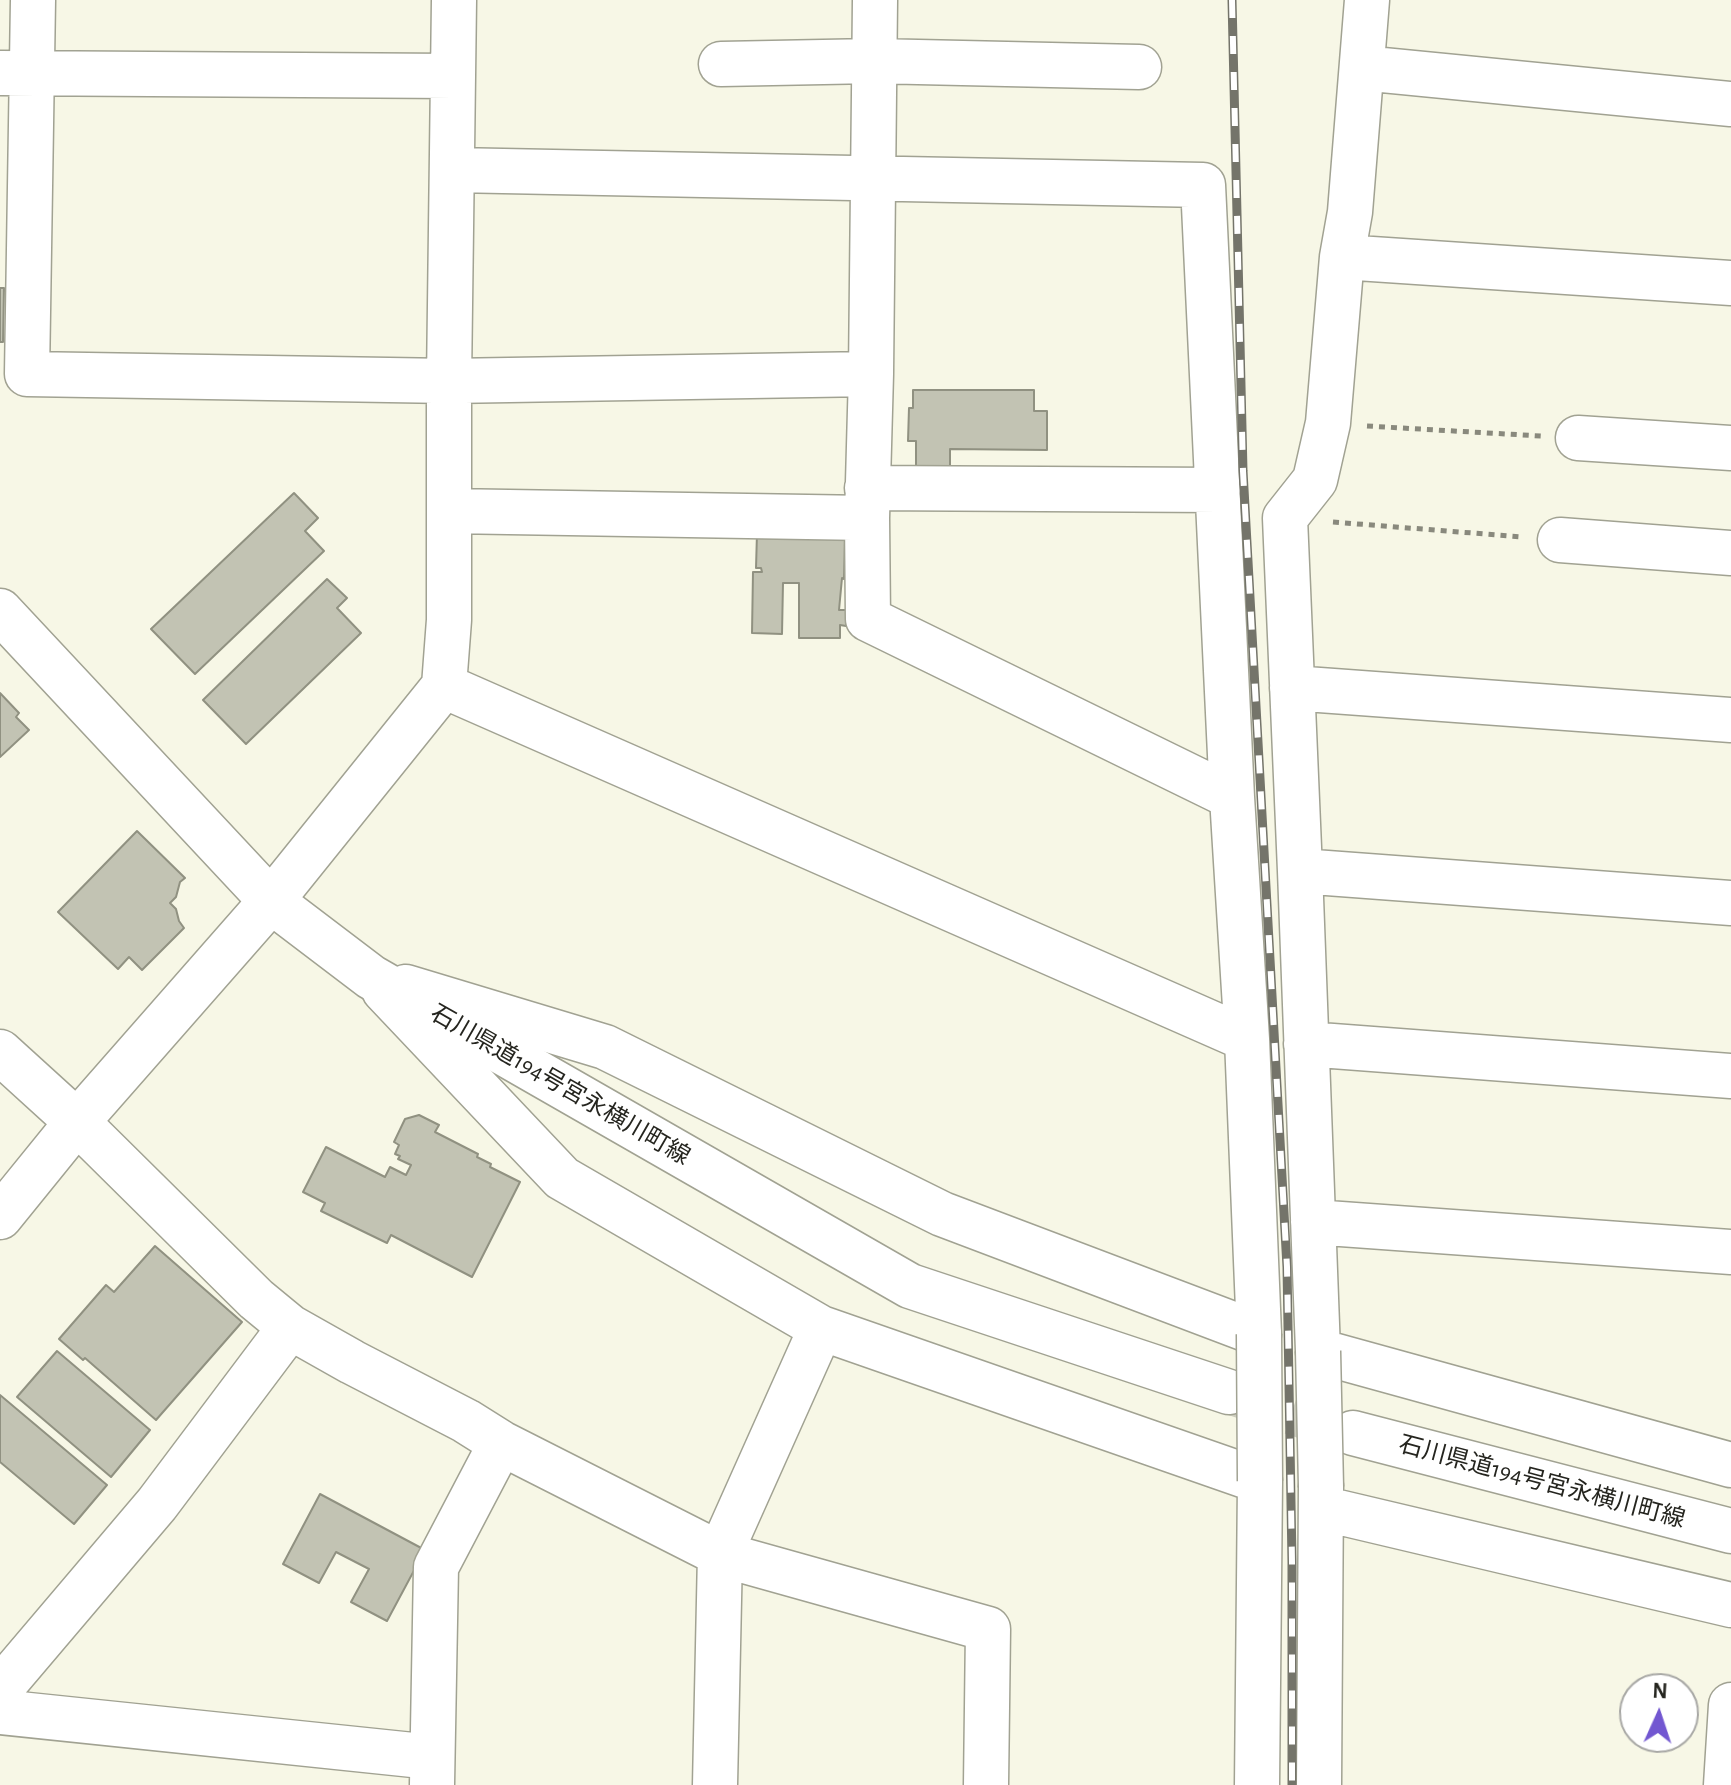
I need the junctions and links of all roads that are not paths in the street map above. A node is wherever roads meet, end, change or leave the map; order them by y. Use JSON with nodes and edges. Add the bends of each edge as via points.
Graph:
{"nodes":[{"id":1,"x":33,"y":0,"type":"edge"},
{"id":2,"x":454,"y":0,"type":"edge"},
{"id":3,"x":875,"y":0,"type":"edge"},
{"id":4,"x":1367,"y":0,"type":"edge"},
{"id":5,"x":874,"y":61,"type":"junction"},
{"id":6,"x":721,"y":64,"type":"dead end"},
{"id":7,"x":1139,"y":67,"type":"dead end"},
{"id":8,"x":1362,"y":68,"type":"junction"},
{"id":9,"x":16,"y":74,"type":"edge"},
{"id":10,"x":453,"y":76,"type":"junction"},
{"id":11,"x":1731,"y":104,"type":"edge"},
{"id":12,"x":453,"y":170,"type":"junction"},
{"id":13,"x":873,"y":178,"type":"junction"},
{"id":14,"x":1342,"y":257,"type":"junction"},
{"id":15,"x":1731,"y":283,"type":"edge"},
{"id":16,"x":871,"y":374,"type":"junction"},
{"id":17,"x":449,"y":381,"type":"junction"},
{"id":18,"x":1578,"y":438,"type":"road end"},
{"id":19,"x":1731,"y":448,"type":"edge"},
{"id":20,"x":1218,"y":490,"type":"junction"},
{"id":21,"x":867,"y":503,"type":"junction"},
{"id":22,"x":449,"y":511,"type":"junction"},
{"id":23,"x":1560,"y":540,"type":"road end"},
{"id":24,"x":1731,"y":553,"type":"edge"},
{"id":25,"x":0,"y":611,"type":"edge"},
{"id":26,"x":444,"y":686,"type":"junction"},
{"id":27,"x":1292,"y":688,"type":"junction"},
{"id":28,"x":1731,"y":720,"type":"edge"},
{"id":29,"x":1232,"y":797,"type":"junction"},
{"id":30,"x":1300,"y":871,"type":"junction"},
{"id":31,"x":271,"y":901,"type":"junction"},
{"id":32,"x":1731,"y":903,"type":"edge"},
{"id":33,"x":371,"y":977,"type":"junction"},
{"id":34,"x":1247,"y":1039,"type":"junction"},
{"id":35,"x":1306,"y":1044,"type":"junction"},
{"id":36,"x":0,"y":1052,"type":"edge"},
{"id":37,"x":1731,"y":1076,"type":"edge"},
{"id":38,"x":77,"y":1122,"type":"junction"},
{"id":39,"x":0,"y":1217,"type":"edge"},
{"id":40,"x":1313,"y":1222,"type":"junction"},
{"id":41,"x":1731,"y":1252,"type":"edge"},
{"id":42,"x":290,"y":1327,"type":"junction"},
{"id":43,"x":821,"y":1328,"type":"junction"},
{"id":44,"x":1259,"y":1334,"type":"junction"},
{"id":45,"x":1318,"y":1351,"type":"junction"},
{"id":46,"x":1229,"y":1392,"type":"tunnel mouth"},
{"id":47,"x":1353,"y":1433,"type":"tunnel mouth"},
{"id":48,"x":501,"y":1443,"type":"junction"},
{"id":49,"x":1731,"y":1465,"type":"edge"},
{"id":50,"x":1260,"y":1481,"type":"junction"},
{"id":51,"x":1321,"y":1498,"type":"junction"},
{"id":52,"x":1731,"y":1531,"type":"edge"},
{"id":53,"x":720,"y":1554,"type":"junction"},
{"id":54,"x":1731,"y":1605,"type":"edge"},
{"id":55,"x":0,"y":1689,"type":"edge"},
{"id":56,"x":1731,"y":1705,"type":"edge"},
{"id":57,"x":0,"y":1712,"type":"edge"},
{"id":58,"x":432,"y":1771,"type":"edge"},
{"id":59,"x":715,"y":1785,"type":"edge"},
{"id":60,"x":986,"y":1785,"type":"edge"},
{"id":61,"x":1257,"y":1785,"type":"edge"},
{"id":62,"x":1319,"y":1785,"type":"edge"},
{"id":63,"x":1726,"y":1785,"type":"edge"}],
"edges":[{"from":1,"to":9,"type":"street"},
{"from":2,"to":10,"type":"street"},
{"from":3,"to":5,"type":"street"},
{"from":4,"to":8,"type":"street"},
{"from":5,"to":6,"type":"street"},
{"from":5,"to":7,"type":"street"},
{"from":5,"to":13,"type":"street"},
{"from":8,"to":11,"type":"street"},
{"from":8,"to":14,"type":"street"},
{"from":9,"to":10,"type":"street"},
{"from":9,"to":17,"type":"street","via":[[27,374]]},
{"from":10,"to":12,"type":"street"},
{"from":12,"to":13,"type":"street"},
{"from":12,"to":17,"type":"street"},
{"from":13,"to":16,"type":"street"},
{"from":13,"to":20,"type":"street","via":[[1203,185]]},
{"from":14,"to":15,"type":"street"},
{"from":14,"to":27,"type":"street","via":[[1328,423],[1315,480],[1285,518]]},
{"from":16,"to":17,"type":"street"},
{"from":16,"to":21,"type":"street"},
{"from":17,"to":22,"type":"street"},
{"from":18,"to":19,"type":"street"},
{"from":20,"to":21,"type":"street"},
{"from":20,"to":29,"type":"street"},
{"from":21,"to":22,"type":"street"},
{"from":21,"to":29,"type":"street","via":[[868,619]]},
{"from":22,"to":26,"type":"street"},
{"from":23,"to":24,"type":"street"},
{"from":25,"to":31,"type":"street","name":"石川県道194号宮永横川町線"},
{"from":26,"to":31,"type":"street"},
{"from":26,"to":34,"type":"street"},
{"from":27,"to":28,"type":"street"},
{"from":27,"to":30,"type":"street"},
{"from":29,"to":34,"type":"street"},
{"from":30,"to":32,"type":"street"},
{"from":30,"to":35,"type":"street"},
{"from":31,"to":33,"type":"street","name":"石川県道194号宮永横川町線"},
{"from":31,"to":38,"type":"street"},
{"from":33,"to":43,"type":"street","via":[[562,1178]]},
{"from":33,"to":44,"type":"street","via":[[605,1047],[942,1214]]},
{"from":33,"to":46,"type":"street","name":"石川県道194号宮永横川町線","via":[[910,1286]]},
{"from":34,"to":44,"type":"street"},
{"from":35,"to":37,"type":"street"},
{"from":35,"to":40,"type":"street"},
{"from":36,"to":38,"type":"street"},
{"from":38,"to":39,"type":"street"},
{"from":38,"to":42,"type":"street"},
{"from":40,"to":41,"type":"street"},
{"from":40,"to":45,"type":"street"},
{"from":42,"to":48,"type":"street"},
{"from":42,"to":55,"type":"street","via":[[157,1504]]},
{"from":43,"to":50,"type":"street"},
{"from":43,"to":53,"type":"street"},
{"from":44,"to":50,"type":"street","bridge":true},
{"from":45,"to":49,"type":"street"},
{"from":45,"to":51,"type":"street","bridge":true},
{"from":47,"to":52,"type":"street","name":"石川県道194号宮永横川町線"},
{"from":48,"to":53,"type":"street"},
{"from":48,"to":58,"type":"street","via":[[436,1567]]},
{"from":50,"to":61,"type":"street"},
{"from":51,"to":54,"type":"street"},
{"from":51,"to":62,"type":"street"},
{"from":53,"to":59,"type":"street"},
{"from":53,"to":60,"type":"street","via":[[988,1629]]},
{"from":56,"to":63,"type":"street"},
{"from":57,"to":58,"type":"street"}]}
